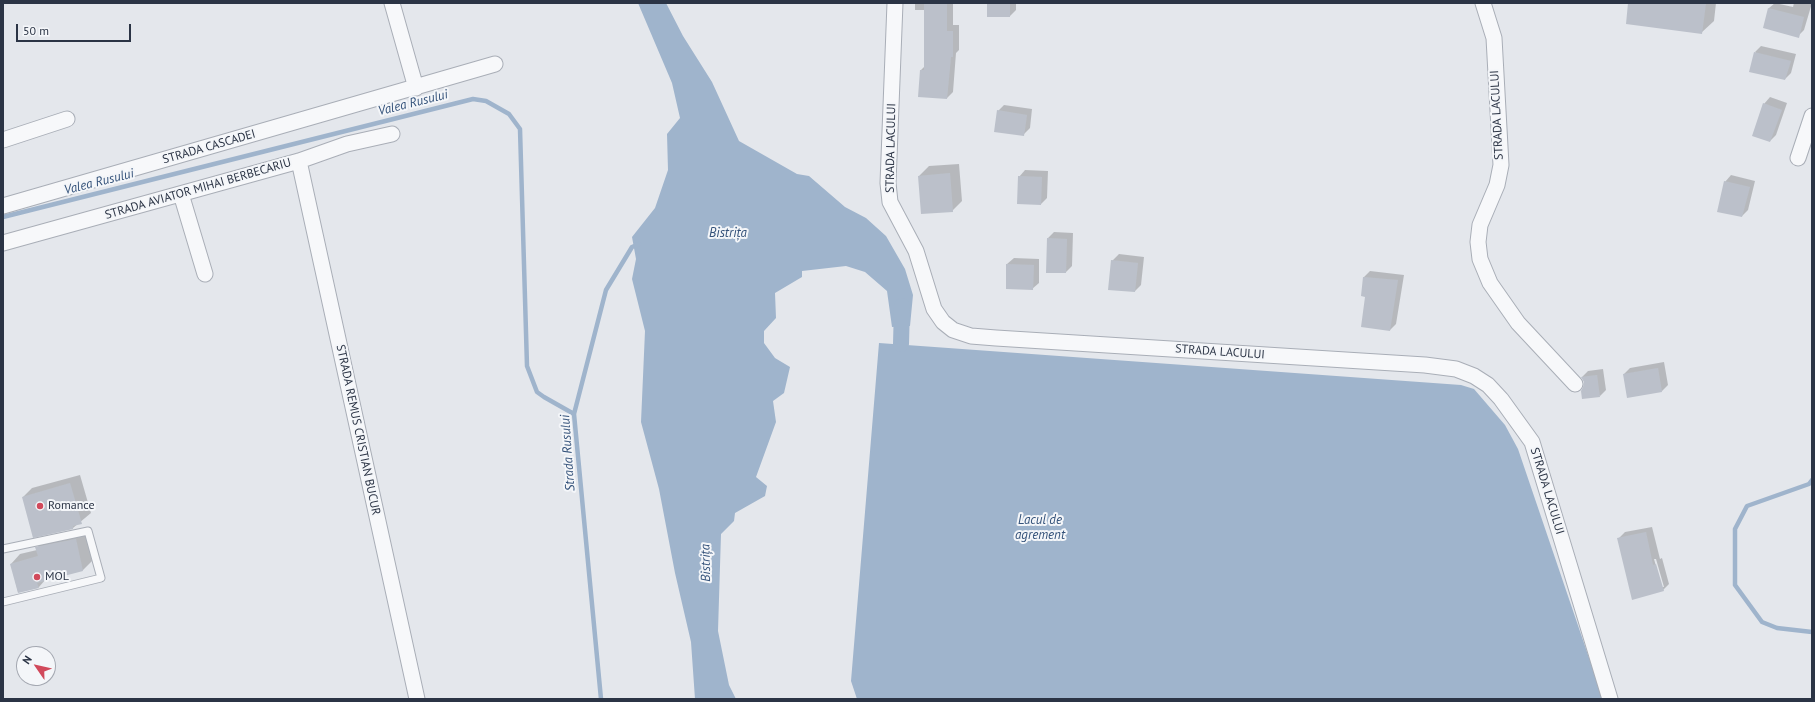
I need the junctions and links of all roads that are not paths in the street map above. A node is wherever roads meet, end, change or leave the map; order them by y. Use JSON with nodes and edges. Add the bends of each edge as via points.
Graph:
{"nodes":[{"id":1,"x":392,"y":3,"type":"edge"},
{"id":2,"x":895,"y":3,"type":"edge"},
{"id":3,"x":1483,"y":3,"type":"edge"},
{"id":4,"x":495,"y":64,"type":"dead end"},
{"id":5,"x":416,"y":88,"type":"junction"},
{"id":6,"x":1812,"y":116,"type":"edge"},
{"id":7,"x":67,"y":119,"type":"dead end"},
{"id":8,"x":392,"y":134,"type":"dead end"},
{"id":9,"x":3,"y":140,"type":"edge"},
{"id":10,"x":1798,"y":158,"type":"dead end"},
{"id":11,"x":299,"y":161,"type":"junction"},
{"id":12,"x":181,"y":194,"type":"junction"},
{"id":13,"x":3,"y":206,"type":"edge"},
{"id":14,"x":3,"y":243,"type":"edge"},
{"id":15,"x":206,"y":274,"type":"dead end"},
{"id":16,"x":1575,"y":384,"type":"dead end"},
{"id":17,"x":3,"y":549,"type":"edge"},
{"id":18,"x":3,"y":602,"type":"edge"},
{"id":19,"x":417,"y":699,"type":"edge"},
{"id":20,"x":1610,"y":699,"type":"edge"}],
"edges":[{"from":1,"to":5,"type":"street"},
{"from":2,"to":20,"type":"street","name":"STRADA LACULUI","via":[[888,183],[890,202],[916,251],[934,309],[943,322],[953,330],[971,336],[1425,365],[1456,369],[1474,376],[1488,385],[1501,399],[1532,442]]},
{"from":3,"to":16,"type":"street","name":"STRADA LACULUI","via":[[1494,38],[1501,165],[1480,225],[1480,259],[1490,283],[1518,323]]},
{"from":4,"to":5,"type":"street","name":"STRADA CASCADEI"},
{"from":5,"to":13,"type":"street","name":"STRADA CASCADEI"},
{"from":6,"to":10,"type":"street"},
{"from":7,"to":9,"type":"street"},
{"from":8,"to":11,"type":"street","name":"STRADA AVIATOR MIHAI BERBECARIU","via":[[347,144]]},
{"from":11,"to":12,"type":"street","name":"STRADA AVIATOR MIHAI BERBECARIU"},
{"from":11,"to":19,"type":"street","name":"STRADA REMUS CRISTIAN BUCUR"},
{"from":12,"to":14,"type":"street","name":"STRADA AVIATOR MIHAI BERBECARIU"},
{"from":12,"to":15,"type":"street"},
{"from":17,"to":18,"type":"lane","via":[[88,531],[101,578]]}]}
